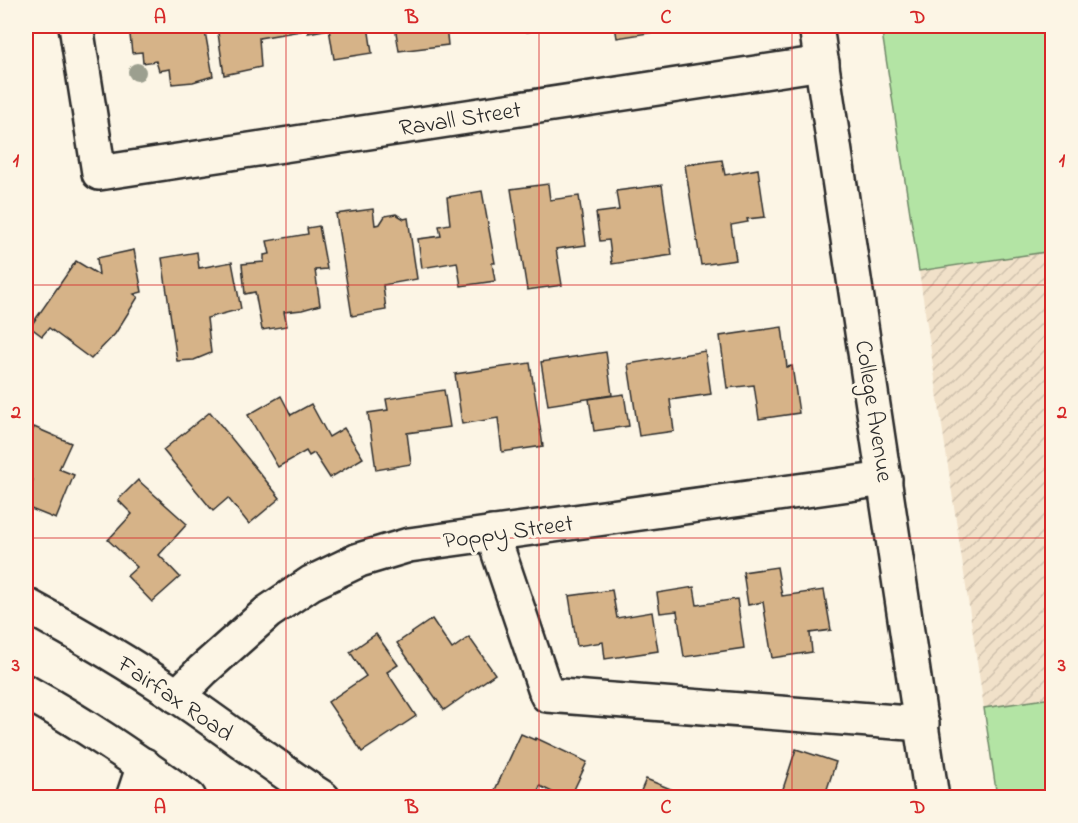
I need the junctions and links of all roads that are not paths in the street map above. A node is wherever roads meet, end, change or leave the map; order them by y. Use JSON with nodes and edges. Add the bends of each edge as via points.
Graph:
{"nodes":[{"id":1,"x":76,"y":26,"type":"edge"},
{"id":2,"x":816,"y":26,"type":"edge"},
{"id":3,"x":822,"y":63,"type":"junction"},
{"id":4,"x":885,"y":478,"type":"junction"},
{"id":5,"x":492,"y":533,"type":"junction"},
{"id":6,"x":26,"y":605,"type":"edge"},
{"id":7,"x":26,"y":692,"type":"edge"},
{"id":8,"x":177,"y":696,"type":"junction"},
{"id":9,"x":922,"y":724,"type":"junction"},
{"id":10,"x":144,"y":765,"type":"junction"},
{"id":11,"x":133,"y":798,"type":"edge"},
{"id":12,"x":189,"y":798,"type":"edge"},
{"id":13,"x":323,"y":798,"type":"edge"},
{"id":14,"x":932,"y":798,"type":"edge"}],
"edges":[{"from":1,"to":3,"type":"street","name":"Ravall Street","via":[[99,173]]},
{"from":2,"to":3,"type":"street","name":"College Avenue"},
{"from":3,"to":4,"type":"street","name":"College Avenue"},
{"from":4,"to":5,"type":"street","name":"Poppy Street"},
{"from":4,"to":9,"type":"street","name":"College Avenue"},
{"from":5,"to":8,"type":"street","name":"Poppy Street","via":[[409,545],[359,560],[311,582],[268,612]]},
{"from":5,"to":9,"type":"street","via":[[547,695]]},
{"from":6,"to":8,"type":"street","name":"Fairfax Road","via":[[92,641]]},
{"from":7,"to":10,"type":"street"},
{"from":8,"to":13,"type":"street","name":"Fairfax Road"},
{"from":9,"to":14,"type":"street","name":"College Avenue"},
{"from":10,"to":11,"type":"street"},
{"from":10,"to":12,"type":"street"}]}
